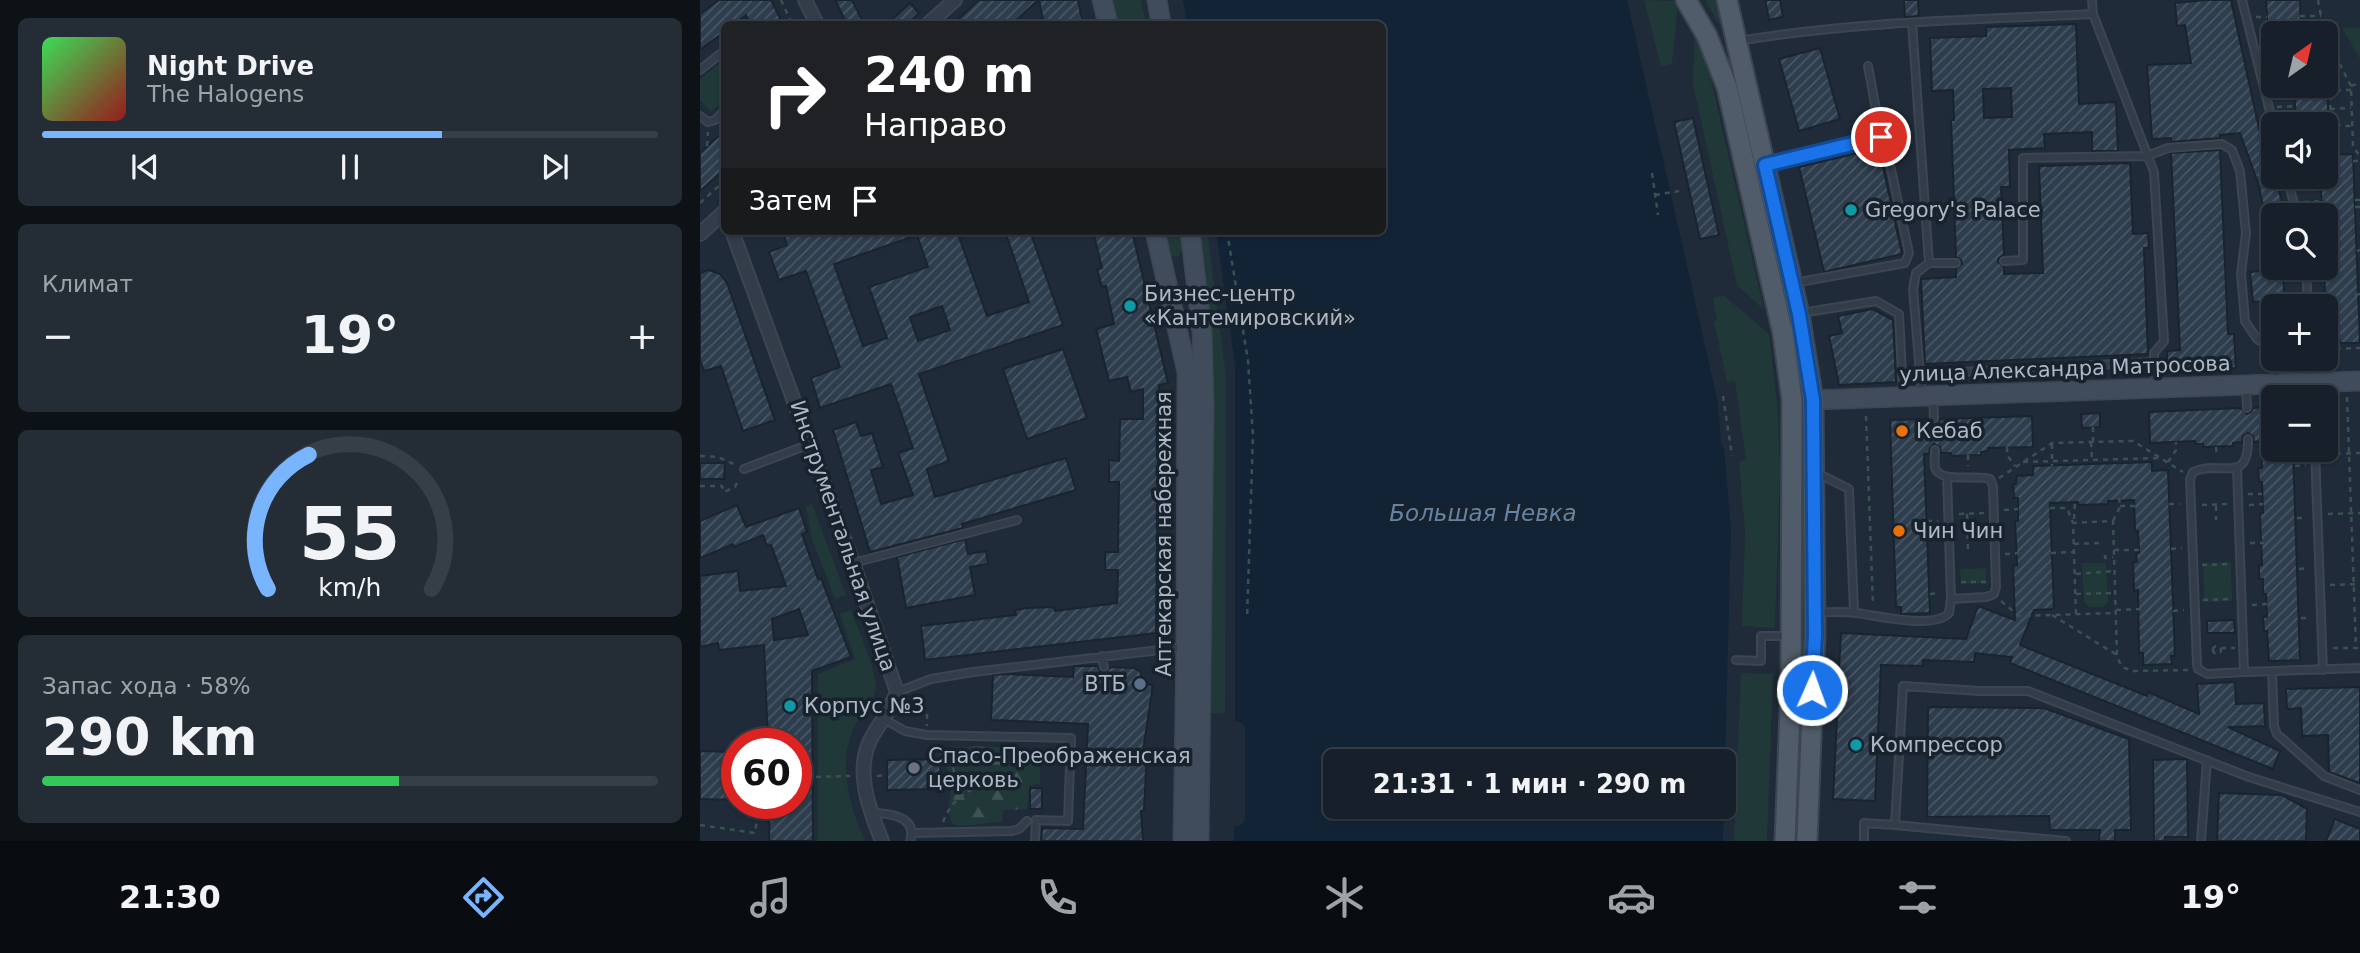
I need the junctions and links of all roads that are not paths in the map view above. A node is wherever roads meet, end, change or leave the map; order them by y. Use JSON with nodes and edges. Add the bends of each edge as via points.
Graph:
{"nodes":[{"id":1,"x":805,"y":0,"type":"edge"},
{"id":2,"x":955,"y":0,"type":"edge"},
{"id":3,"x":1102,"y":0,"type":"edge"},
{"id":4,"x":1157,"y":0,"type":"edge"},
{"id":5,"x":1686,"y":0,"type":"edge"},
{"id":6,"x":1727,"y":0,"type":"edge"},
{"id":7,"x":2092,"y":0,"type":"edge"},
{"id":8,"x":2242,"y":0,"type":"edge"},
{"id":9,"x":2093,"y":14,"type":"junction"},
{"id":10,"x":816,"y":21,"type":"edge"},
{"id":11,"x":931,"y":21,"type":"edge"},
{"id":12,"x":1107,"y":21,"type":"edge"},
{"id":13,"x":1160,"y":21,"type":"edge"},
{"id":14,"x":1912,"y":23,"type":"junction"},
{"id":15,"x":1737,"y":41,"type":"junction"},
{"id":16,"x":721,"y":53,"type":"edge"},
{"id":17,"x":1868,"y":66,"type":"dead end"},
{"id":18,"x":700,"y":70,"type":"edge"},
{"id":19,"x":2270,"y":112,"type":"edge"},
{"id":20,"x":721,"y":114,"type":"edge"},
{"id":21,"x":700,"y":116,"type":"edge"},
{"id":22,"x":1881,"y":137,"type":"junction"},
{"id":23,"x":2147,"y":156,"type":"junction"},
{"id":24,"x":1765,"y":165,"type":"junction"},
{"id":25,"x":721,"y":217,"type":"edge"},
{"id":26,"x":702,"y":229,"type":"edge"},
{"id":27,"x":733,"y":235,"type":"edge"},
{"id":28,"x":1156,"y":235,"type":"edge"},
{"id":29,"x":1190,"y":235,"type":"edge"},
{"id":30,"x":1193,"y":257,"type":"junction"},
{"id":31,"x":2004,"y":261,"type":"dead end"},
{"id":32,"x":1162,"y":263,"type":"junction"},
{"id":33,"x":1928,"y":263,"type":"junction"},
{"id":34,"x":1956,"y":263,"type":"dead end"},
{"id":35,"x":1793,"y":284,"type":"junction"},
{"id":36,"x":1799,"y":314,"type":"junction"},
{"id":37,"x":2261,"y":342,"type":"edge"},
{"id":38,"x":2154,"y":362,"type":"junction"},
{"id":39,"x":2276,"y":371,"type":"edge"},
{"id":40,"x":2311,"y":371,"type":"edge"},
{"id":41,"x":1920,"y":374,"type":"junction"},
{"id":42,"x":2360,"y":381,"type":"edge"},
{"id":43,"x":2277,"y":384,"type":"junction"},
{"id":44,"x":2246,"y":385,"type":"junction"},
{"id":45,"x":2312,"y":385,"type":"junction"},
{"id":46,"x":2155,"y":388,"type":"junction"},
{"id":47,"x":1927,"y":396,"type":"junction"},
{"id":48,"x":1903,"y":397,"type":"junction"},
{"id":49,"x":1813,"y":400,"type":"junction"},
{"id":50,"x":2247,"y":408,"type":"dead end"},
{"id":51,"x":1934,"y":419,"type":"dead end"},
{"id":52,"x":2248,"y":439,"type":"dead end"},
{"id":53,"x":810,"y":444,"type":"junction"},
{"id":54,"x":1935,"y":450,"type":"dead end"},
{"id":55,"x":2316,"y":462,"type":"edge"},
{"id":56,"x":2237,"y":468,"type":"junction"},
{"id":57,"x":744,"y":469,"type":"road end"},
{"id":58,"x":1814,"y":472,"type":"junction"},
{"id":59,"x":1947,"y":477,"type":"junction"},
{"id":60,"x":1017,"y":520,"type":"dead end"},
{"id":61,"x":853,"y":563,"type":"junction"},
{"id":62,"x":1951,"y":599,"type":"junction"},
{"id":63,"x":1854,"y":612,"type":"junction"},
{"id":64,"x":1814,"y":613,"type":"junction"},
{"id":65,"x":1791,"y":636,"type":"junction"},
{"id":66,"x":1186,"y":647,"type":"junction"},
{"id":67,"x":1102,"y":656,"type":"junction"},
{"id":68,"x":1736,"y":660,"type":"dead end"},
{"id":69,"x":1021,"y":666,"type":"junction"},
{"id":70,"x":1104,"y":667,"type":"dead end"},
{"id":71,"x":2360,"y":668,"type":"edge"},
{"id":72,"x":2323,"y":670,"type":"junction"},
{"id":73,"x":2272,"y":671,"type":"junction"},
{"id":74,"x":2244,"y":673,"type":"junction"},
{"id":75,"x":1021,"y":674,"type":"dead end"},
{"id":76,"x":1812,"y":690,"type":"junction"},
{"id":77,"x":897,"y":692,"type":"junction"},
{"id":78,"x":1838,"y":692,"type":"dead end"},
{"id":79,"x":884,"y":719,"type":"junction"},
{"id":80,"x":2207,"y":760,"type":"junction"},
{"id":81,"x":2360,"y":790,"type":"edge"},
{"id":82,"x":2360,"y":812,"type":"edge"},
{"id":83,"x":870,"y":813,"type":"junction"},
{"id":84,"x":1027,"y":821,"type":"dead end"},
{"id":85,"x":1895,"y":825,"type":"junction"},
{"id":86,"x":913,"y":832,"type":"junction"},
{"id":87,"x":882,"y":841,"type":"edge"},
{"id":88,"x":910,"y":841,"type":"edge"},
{"id":89,"x":1035,"y":841,"type":"edge"},
{"id":90,"x":1183,"y":841,"type":"edge"},
{"id":91,"x":1199,"y":841,"type":"edge"},
{"id":92,"x":1785,"y":841,"type":"edge"},
{"id":93,"x":1807,"y":841,"type":"edge"},
{"id":94,"x":1864,"y":841,"type":"edge"},
{"id":95,"x":2066,"y":841,"type":"edge"},
{"id":96,"x":2201,"y":841,"type":"edge"}],
"edges":[{"from":1,"to":10,"type":"street"},
{"from":2,"to":11,"type":"street"},
{"from":3,"to":12,"type":"street"},
{"from":4,"to":13,"type":"street"},
{"from":5,"to":65,"type":"main road","via":[[1707,36],[1727,87],[1783,334],[1792,400]]},
{"from":6,"to":15,"type":"main road"},
{"from":7,"to":9,"type":"lane"},
{"from":8,"to":19,"type":"lane"},
{"from":9,"to":14,"type":"lane"},
{"from":9,"to":23,"type":"lane"},
{"from":14,"to":15,"type":"lane","via":[[1790,32]]},
{"from":14,"to":33,"type":"lane"},
{"from":15,"to":24,"type":"main road"},
{"from":16,"to":18,"type":"lane"},
{"from":17,"to":22,"type":"lane"},
{"from":20,"to":21,"type":"lane","via":[[708,122]]},
{"from":22,"to":24,"type":"lane"},
{"from":22,"to":35,"type":"lane","via":[[1909,253],[1905,263]]},
{"from":23,"to":31,"type":"lane","via":[[2023,158],[2023,260]]},
{"from":23,"to":37,"type":"lane","via":[[2168,148],[2222,144],[2232,150],[2240,171],[2246,233],[2241,274],[2245,321]]},
{"from":23,"to":38,"type":"lane","via":[[2154,172],[2164,341],[2154,353]]},
{"from":24,"to":35,"type":"main road"},
{"from":25,"to":26,"type":"street"},
{"from":27,"to":53,"type":"street","name":"Инструментальная улица"},
{"from":28,"to":32,"type":"street","name":"Аптекарская набережная"},
{"from":29,"to":30,"type":"street","name":"Аптекарская набережная"},
{"from":30,"to":32,"type":"street","via":[[1181,270]]},
{"from":30,"to":91,"type":"street","name":"Аптекарская набережная","via":[[1204,404]]},
{"from":32,"to":66,"type":"street","name":"Аптекарская набережная","via":[[1187,372]]},
{"from":33,"to":34,"type":"lane"},
{"from":33,"to":41,"type":"lane","via":[[1916,273],[1913,289]]},
{"from":35,"to":36,"type":"main road"},
{"from":36,"to":48,"type":"lane","via":[[1876,301],[1899,314]]},
{"from":36,"to":49,"type":"main road"},
{"from":38,"to":41,"type":"lane"},
{"from":38,"to":46,"type":"lane"},
{"from":39,"to":43,"type":"lane"},
{"from":40,"to":45,"type":"lane"},
{"from":41,"to":47,"type":"lane"},
{"from":42,"to":45,"type":"street","name":"улица Александра Матросова"},
{"from":43,"to":44,"type":"street","name":"улица Александра Матросова"},
{"from":43,"to":45,"type":"street","name":"улица Александра Матросова"},
{"from":44,"to":46,"type":"street","name":"улица Александра Матросова"},
{"from":44,"to":50,"type":"lane"},
{"from":46,"to":47,"type":"street","name":"улица Александра Матросова"},
{"from":47,"to":48,"type":"street","name":"улица Александра Матросова"},
{"from":47,"to":51,"type":"lane"},
{"from":48,"to":49,"type":"street","name":"улица Александра Матросова"},
{"from":49,"to":58,"type":"main road"},
{"from":52,"to":56,"type":"lane","via":[[2245,464]]},
{"from":53,"to":57,"type":"lane"},
{"from":53,"to":61,"type":"street","name":"Инструментальная улица"},
{"from":54,"to":59,"type":"lane","via":[[1935,468]]},
{"from":55,"to":72,"type":"lane"},
{"from":56,"to":74,"type":"lane"},
{"from":56,"to":74,"type":"lane","via":[[2199,469],[2190,479],[2198,669],[2207,674]]},
{"from":58,"to":63,"type":"lane","via":[[1849,489]]},
{"from":58,"to":64,"type":"main road"},
{"from":59,"to":62,"type":"lane"},
{"from":59,"to":62,"type":"lane","via":[[1990,479],[1994,512],[1994,594]]},
{"from":60,"to":61,"type":"lane"},
{"from":61,"to":77,"type":"street","name":"Инструментальная улица"},
{"from":62,"to":63,"type":"lane","via":[[1949,613],[1940,619],[1901,620]]},
{"from":63,"to":64,"type":"lane"},
{"from":64,"to":76,"type":"main road"},
{"from":65,"to":68,"type":"lane","via":[[1761,636],[1761,661]]},
{"from":65,"to":92,"type":"main road"},
{"from":66,"to":67,"type":"lane"},
{"from":66,"to":90,"type":"street","name":"Аптекарская набережная"},
{"from":67,"to":69,"type":"lane"},
{"from":67,"to":70,"type":"lane"},
{"from":69,"to":75,"type":"lane"},
{"from":69,"to":77,"type":"lane","via":[[931,679]]},
{"from":71,"to":72,"type":"lane"},
{"from":72,"to":73,"type":"lane"},
{"from":73,"to":74,"type":"lane"},
{"from":73,"to":81,"type":"lane","via":[[2277,734],[2324,776]]},
{"from":76,"to":78,"type":"lane"},
{"from":76,"to":93,"type":"main road"},
{"from":77,"to":79,"type":"street","name":"Инструментальная улица"},
{"from":79,"to":83,"type":"street","name":"Инструментальная улица","via":[[865,756]]},
{"from":79,"to":89,"type":"lane","via":[[905,731],[927,735],[1070,738],[1069,821],[1036,820]]},
{"from":80,"to":82,"type":"lane"},
{"from":80,"to":85,"type":"lane","via":[[2028,691],[1903,686]]},
{"from":80,"to":96,"type":"lane"},
{"from":83,"to":86,"type":"lane","via":[[899,816]]},
{"from":83,"to":87,"type":"street","name":"Инструментальная улица"},
{"from":84,"to":86,"type":"lane","via":[[1012,831]]},
{"from":85,"to":94,"type":"lane","via":[[1864,823]]},
{"from":85,"to":95,"type":"lane"},
{"from":86,"to":88,"type":"lane"}]}
